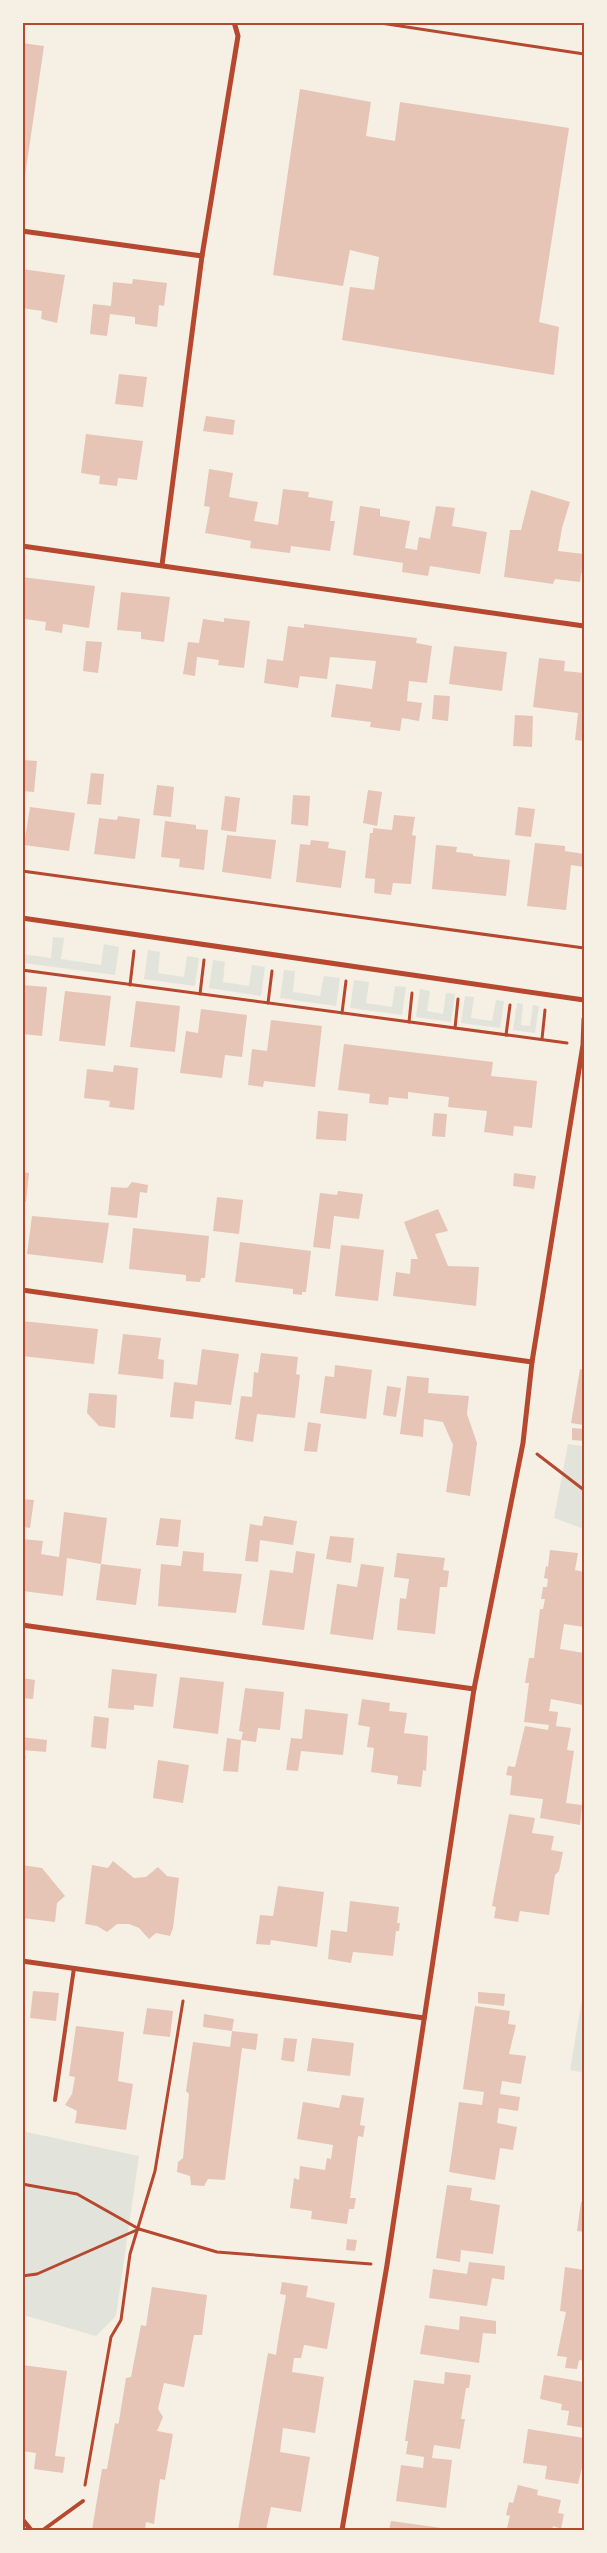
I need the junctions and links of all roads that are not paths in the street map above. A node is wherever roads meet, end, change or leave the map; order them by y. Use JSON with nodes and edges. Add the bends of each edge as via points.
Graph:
{"nodes":[{"id":1,"x":234,"y":22,"type":"edge"},
{"id":2,"x":22,"y":231,"type":"edge"},
{"id":3,"x":202,"y":256,"type":"junction"},
{"id":4,"x":22,"y":546,"type":"edge"},
{"id":5,"x":162,"y":565,"type":"junction"},
{"id":6,"x":584,"y":626,"type":"edge"},
{"id":7,"x":22,"y":918,"type":"edge"},
{"id":8,"x":584,"y":1000,"type":"edge"},
{"id":9,"x":584,"y":1019,"type":"edge"},
{"id":10,"x":22,"y":1290,"type":"edge"},
{"id":11,"x":532,"y":1362,"type":"junction"},
{"id":12,"x":22,"y":1625,"type":"edge"},
{"id":13,"x":474,"y":1689,"type":"junction"},
{"id":14,"x":22,"y":1962,"type":"edge"},
{"id":15,"x":74,"y":1968,"type":"junction"},
{"id":16,"x":424,"y":2018,"type":"junction"},
{"id":17,"x":55,"y":2100,"type":"dead end"},
{"id":18,"x":83,"y":2500,"type":"road end"},
{"id":19,"x":22,"y":2519,"type":"edge"},
{"id":20,"x":31,"y":2530,"type":"edge"},
{"id":21,"x":44,"y":2530,"type":"edge"},
{"id":22,"x":342,"y":2530,"type":"edge"}],
"edges":[{"from":1,"to":3,"type":"street","via":[[238,36]]},
{"from":2,"to":3,"type":"street"},
{"from":3,"to":5,"type":"street"},
{"from":4,"to":5,"type":"street"},
{"from":5,"to":6,"type":"street"},
{"from":7,"to":8,"type":"street"},
{"from":9,"to":11,"type":"street","via":[[583,1045]]},
{"from":10,"to":11,"type":"street"},
{"from":11,"to":13,"type":"street","via":[[523,1443]]},
{"from":12,"to":13,"type":"street"},
{"from":13,"to":16,"type":"street"},
{"from":14,"to":15,"type":"street"},
{"from":15,"to":16,"type":"street"},
{"from":15,"to":17,"type":"lane"},
{"from":16,"to":22,"type":"street"},
{"from":18,"to":21,"type":"lane"},
{"from":19,"to":20,"type":"street"}]}
